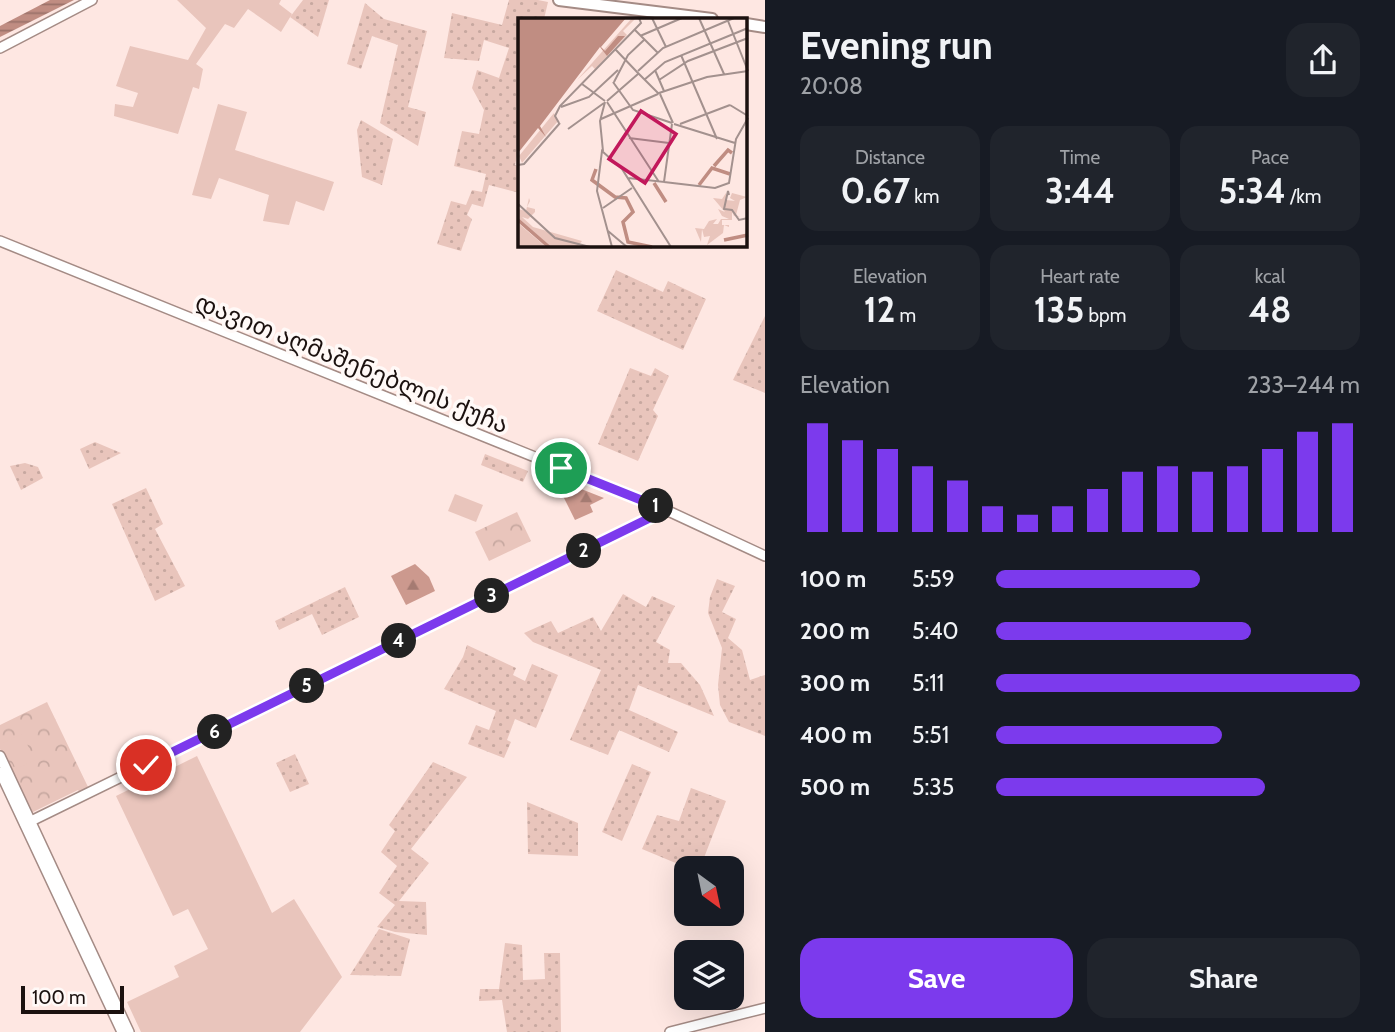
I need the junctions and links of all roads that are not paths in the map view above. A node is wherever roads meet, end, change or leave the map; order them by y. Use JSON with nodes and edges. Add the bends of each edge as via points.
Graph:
{"nodes":[{"id":1,"x":92,"y":0,"type":"edge"},
{"id":2,"x":559,"y":0,"type":"edge"},
{"id":3,"x":704,"y":18,"type":"edge"},
{"id":4,"x":0,"y":48,"type":"edge"},
{"id":5,"x":0,"y":241,"type":"edge"},
{"id":6,"x":666,"y":510,"type":"junction"},
{"id":7,"x":765,"y":556,"type":"edge"},
{"id":8,"x":0,"y":756,"type":"edge"},
{"id":9,"x":0,"y":772,"type":"edge"},
{"id":10,"x":28,"y":823,"type":"junction"},
{"id":11,"x":765,"y":1008,"type":"edge"},
{"id":12,"x":122,"y":1032,"type":"edge"},
{"id":13,"x":129,"y":1032,"type":"edge"},
{"id":14,"x":670,"y":1032,"type":"edge"}],
"edges":[{"from":1,"to":4,"type":"street"},
{"from":2,"to":3,"type":"highway"},
{"from":5,"to":6,"type":"street","name":"დავით აღმაშენებლის ქუჩა"},
{"from":6,"to":7,"type":"street","name":"დავით აღმაშენებლის ქუჩა"},
{"from":6,"to":10,"type":"street"},
{"from":8,"to":10,"type":"street"},
{"from":9,"to":10,"type":"street"},
{"from":10,"to":12,"type":"street"},
{"from":10,"to":13,"type":"street"},
{"from":11,"to":14,"type":"street"}]}
